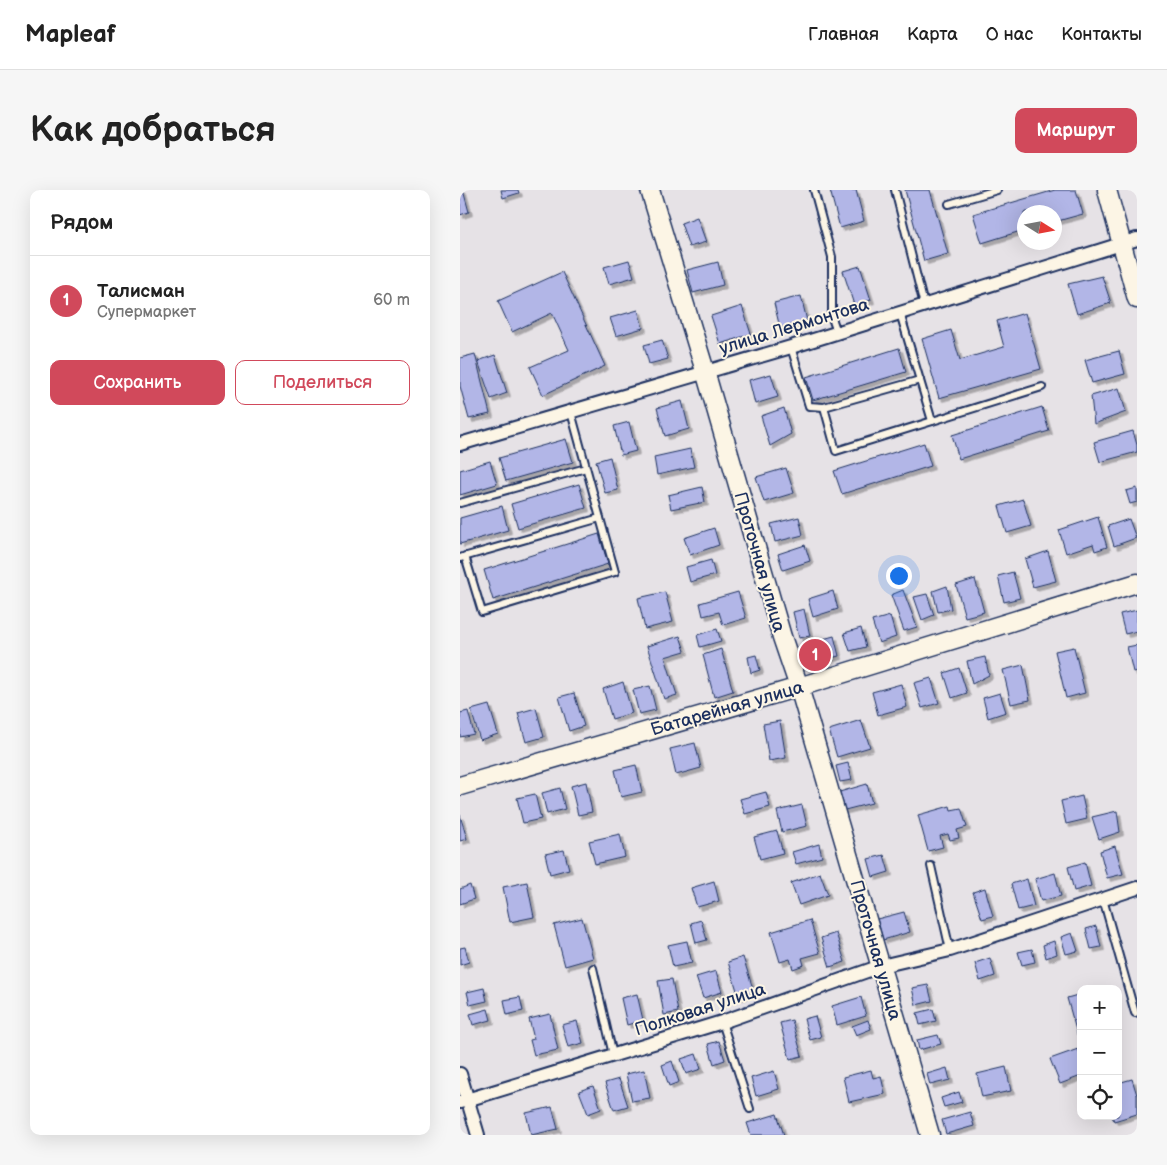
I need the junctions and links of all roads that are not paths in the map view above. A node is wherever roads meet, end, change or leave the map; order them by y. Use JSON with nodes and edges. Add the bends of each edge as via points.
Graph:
{"nodes":[{"id":1,"x":650,"y":190,"type":"edge"},
{"id":2,"x":814,"y":190,"type":"edge"},
{"id":3,"x":895,"y":190,"type":"edge"},
{"id":4,"x":997,"y":190,"type":"edge"},
{"id":5,"x":1107,"y":190,"type":"edge"},
{"id":6,"x":949,"y":204,"type":"dead end"},
{"id":7,"x":1129,"y":241,"type":"edge"},
{"id":8,"x":1137,"y":299,"type":"edge"},
{"id":9,"x":924,"y":305,"type":"junction"},
{"id":10,"x":900,"y":313,"type":"junction"},
{"id":11,"x":837,"y":332,"type":"junction"},
{"id":12,"x":791,"y":347,"type":"junction"},
{"id":13,"x":705,"y":371,"type":"junction"},
{"id":14,"x":920,"y":380,"type":"junction"},
{"id":15,"x":1042,"y":387,"type":"dead end"},
{"id":16,"x":824,"y":407,"type":"junction"},
{"id":17,"x":571,"y":412,"type":"junction"},
{"id":18,"x":932,"y":421,"type":"junction"},
{"id":19,"x":460,"y":444,"type":"edge"},
{"id":20,"x":586,"y":468,"type":"junction"},
{"id":21,"x":460,"y":503,"type":"edge"},
{"id":22,"x":600,"y":518,"type":"junction"},
{"id":23,"x":463,"y":557,"type":"edge"},
{"id":24,"x":1137,"y":583,"type":"edge"},
{"id":25,"x":799,"y":687,"type":"junction"},
{"id":26,"x":460,"y":786,"type":"edge"},
{"id":27,"x":931,"y":866,"type":"dead end"},
{"id":28,"x":1137,"y":888,"type":"edge"},
{"id":29,"x":1103,"y":899,"type":"junction"},
{"id":30,"x":950,"y":950,"type":"junction"},
{"id":31,"x":880,"y":966,"type":"junction"},
{"id":32,"x":593,"y":968,"type":"dead end"},
{"id":33,"x":1135,"y":1013,"type":"dead end"},
{"id":34,"x":722,"y":1022,"type":"junction"},
{"id":35,"x":613,"y":1055,"type":"junction"},
{"id":36,"x":460,"y":1074,"type":"edge"},
{"id":37,"x":464,"y":1101,"type":"edge"},
{"id":38,"x":750,"y":1109,"type":"dead end"},
{"id":39,"x":478,"y":1135,"type":"edge"},
{"id":40,"x":930,"y":1135,"type":"edge"}],
"edges":[{"from":1,"to":13,"type":"street","name":"Проточная улица"},
{"from":2,"to":11,"type":"lane","via":[[832,257],[832,318]]},
{"from":3,"to":9,"type":"lane"},
{"from":4,"to":6,"type":"lane"},
{"from":5,"to":7,"type":"street"},
{"from":7,"to":8,"type":"street"},
{"from":7,"to":9,"type":"street","name":"улица Лермонтова"},
{"from":9,"to":10,"type":"street","name":"улица Лермонтова"},
{"from":10,"to":11,"type":"street","name":"улица Лермонтова"},
{"from":10,"to":14,"type":"lane"},
{"from":11,"to":12,"type":"street","name":"улица Лермонтова"},
{"from":12,"to":13,"type":"street","name":"улица Лермонтова"},
{"from":12,"to":16,"type":"lane","via":[[810,406]]},
{"from":13,"to":17,"type":"street","name":"улица Лермонтова"},
{"from":13,"to":25,"type":"street","name":"Проточная улица"},
{"from":14,"to":16,"type":"lane"},
{"from":14,"to":18,"type":"lane"},
{"from":15,"to":18,"type":"lane"},
{"from":16,"to":18,"type":"lane","via":[[836,450]]},
{"from":17,"to":19,"type":"street","name":"улица Лермонтова"},
{"from":17,"to":20,"type":"lane"},
{"from":20,"to":21,"type":"lane"},
{"from":20,"to":22,"type":"lane"},
{"from":22,"to":23,"type":"lane"},
{"from":22,"to":23,"type":"lane","via":[[615,572],[482,612]]},
{"from":24,"to":25,"type":"street","name":"Батарейная улица"},
{"from":25,"to":26,"type":"street","name":"Батарейная улица"},
{"from":25,"to":31,"type":"street","name":"Проточная улица"},
{"from":27,"to":30,"type":"lane"},
{"from":28,"to":29,"type":"street","name":"Полковая улица"},
{"from":29,"to":30,"type":"street","name":"Полковая улица"},
{"from":29,"to":33,"type":"lane"},
{"from":30,"to":31,"type":"street","name":"Полковая улица"},
{"from":31,"to":34,"type":"street","name":"Полковая улица"},
{"from":31,"to":40,"type":"street","name":"Проточная улица"},
{"from":32,"to":35,"type":"lane"},
{"from":34,"to":35,"type":"street","name":"Полковая улица"},
{"from":34,"to":38,"type":"lane"},
{"from":35,"to":37,"type":"street","name":"Полковая улица"},
{"from":36,"to":37,"type":"street"},
{"from":37,"to":39,"type":"street"}]}
